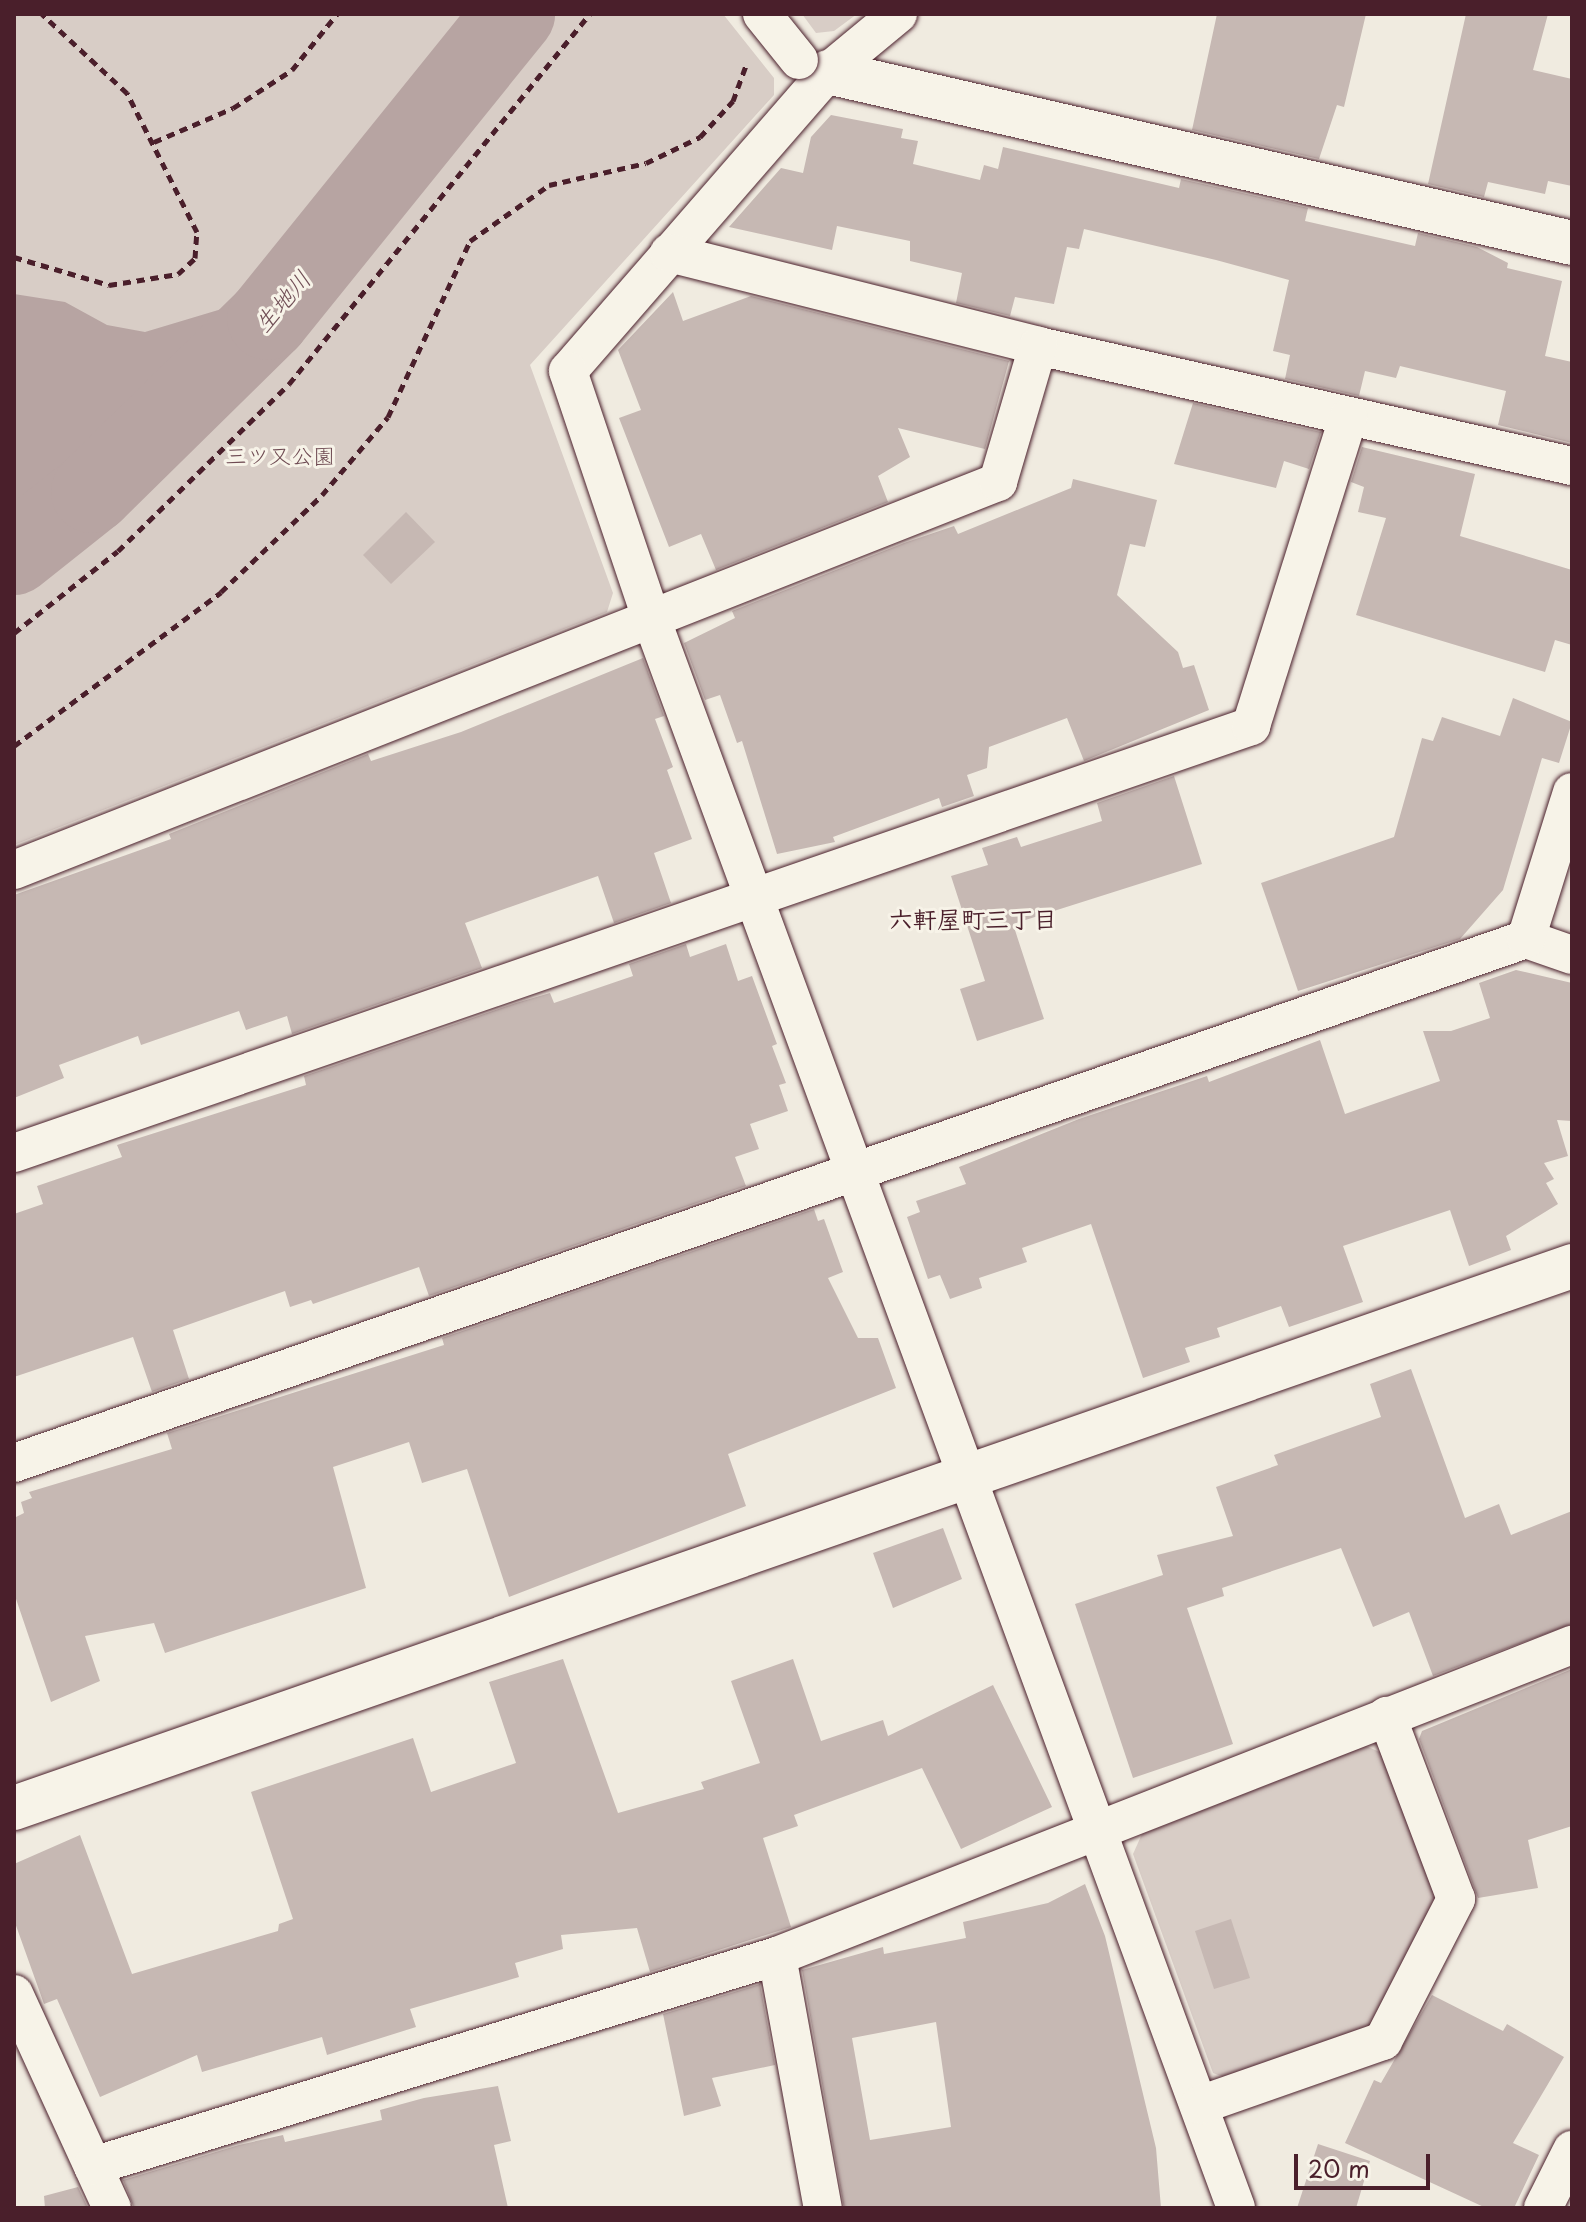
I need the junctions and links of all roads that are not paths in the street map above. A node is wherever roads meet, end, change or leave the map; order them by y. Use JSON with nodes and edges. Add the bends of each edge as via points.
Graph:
{"nodes":[{"id":1,"x":762,"y":14,"type":"edge"},
{"id":2,"x":898,"y":14,"type":"edge"},
{"id":3,"x":814,"y":66,"type":"junction"},
{"id":4,"x":1572,"y":243,"type":"edge"},
{"id":5,"x":669,"y":253,"type":"junction"},
{"id":6,"x":1038,"y":346,"type":"junction"},
{"id":7,"x":1348,"y":418,"type":"junction"},
{"id":8,"x":1572,"y":466,"type":"edge"},
{"id":9,"x":650,"y":615,"type":"junction"},
{"id":10,"x":1572,"y":792,"type":"edge"},
{"id":11,"x":14,"y":870,"type":"edge"},
{"id":12,"x":756,"y":900,"type":"junction"},
{"id":13,"x":1526,"y":939,"type":"junction"},
{"id":14,"x":1572,"y":955,"type":"edge"},
{"id":15,"x":14,"y":1153,"type":"edge"},
{"id":16,"x":858,"y":1173,"type":"junction"},
{"id":17,"x":1572,"y":1266,"type":"edge"},
{"id":18,"x":14,"y":1463,"type":"edge"},
{"id":19,"x":967,"y":1472,"type":"junction"},
{"id":20,"x":1572,"y":1645,"type":"edge"},
{"id":21,"x":1387,"y":1716,"type":"junction"},
{"id":22,"x":14,"y":1808,"type":"edge"},
{"id":23,"x":1100,"y":1826,"type":"junction"},
{"id":24,"x":777,"y":1956,"type":"junction"},
{"id":25,"x":14,"y":1994,"type":"edge"},
{"id":26,"x":1200,"y":2105,"type":"junction"},
{"id":27,"x":1572,"y":2150,"type":"edge"},
{"id":28,"x":93,"y":2166,"type":"junction"},
{"id":29,"x":112,"y":2208,"type":"edge"},
{"id":30,"x":823,"y":2208,"type":"edge"},
{"id":31,"x":1236,"y":2208,"type":"edge"},
{"id":32,"x":1543,"y":2208,"type":"edge"}],
"edges":[{"from":1,"to":3,"type":"street","bridge":true},
{"from":2,"to":3,"type":"street"},
{"from":3,"to":4,"type":"street"},
{"from":3,"to":5,"type":"street"},
{"from":5,"to":6,"type":"street"},
{"from":5,"to":9,"type":"street","via":[[568,371]]},
{"from":6,"to":7,"type":"street"},
{"from":6,"to":9,"type":"street","via":[[998,482]]},
{"from":7,"to":8,"type":"street"},
{"from":7,"to":12,"type":"street","via":[[1251,726]]},
{"from":9,"to":11,"type":"street"},
{"from":9,"to":12,"type":"street"},
{"from":10,"to":13,"type":"street"},
{"from":12,"to":15,"type":"street"},
{"from":12,"to":16,"type":"street"},
{"from":13,"to":14,"type":"street"},
{"from":13,"to":16,"type":"street"},
{"from":16,"to":18,"type":"street"},
{"from":16,"to":19,"type":"street"},
{"from":17,"to":19,"type":"street"},
{"from":19,"to":22,"type":"street"},
{"from":19,"to":23,"type":"street"},
{"from":20,"to":21,"type":"street"},
{"from":21,"to":23,"type":"street"},
{"from":21,"to":26,"type":"street","via":[[1456,1899],[1383,2041]]},
{"from":23,"to":24,"type":"street"},
{"from":23,"to":26,"type":"street"},
{"from":24,"to":28,"type":"street"},
{"from":24,"to":30,"type":"street"},
{"from":25,"to":28,"type":"street"},
{"from":26,"to":31,"type":"street"},
{"from":27,"to":32,"type":"street"},
{"from":28,"to":29,"type":"street"}]}
